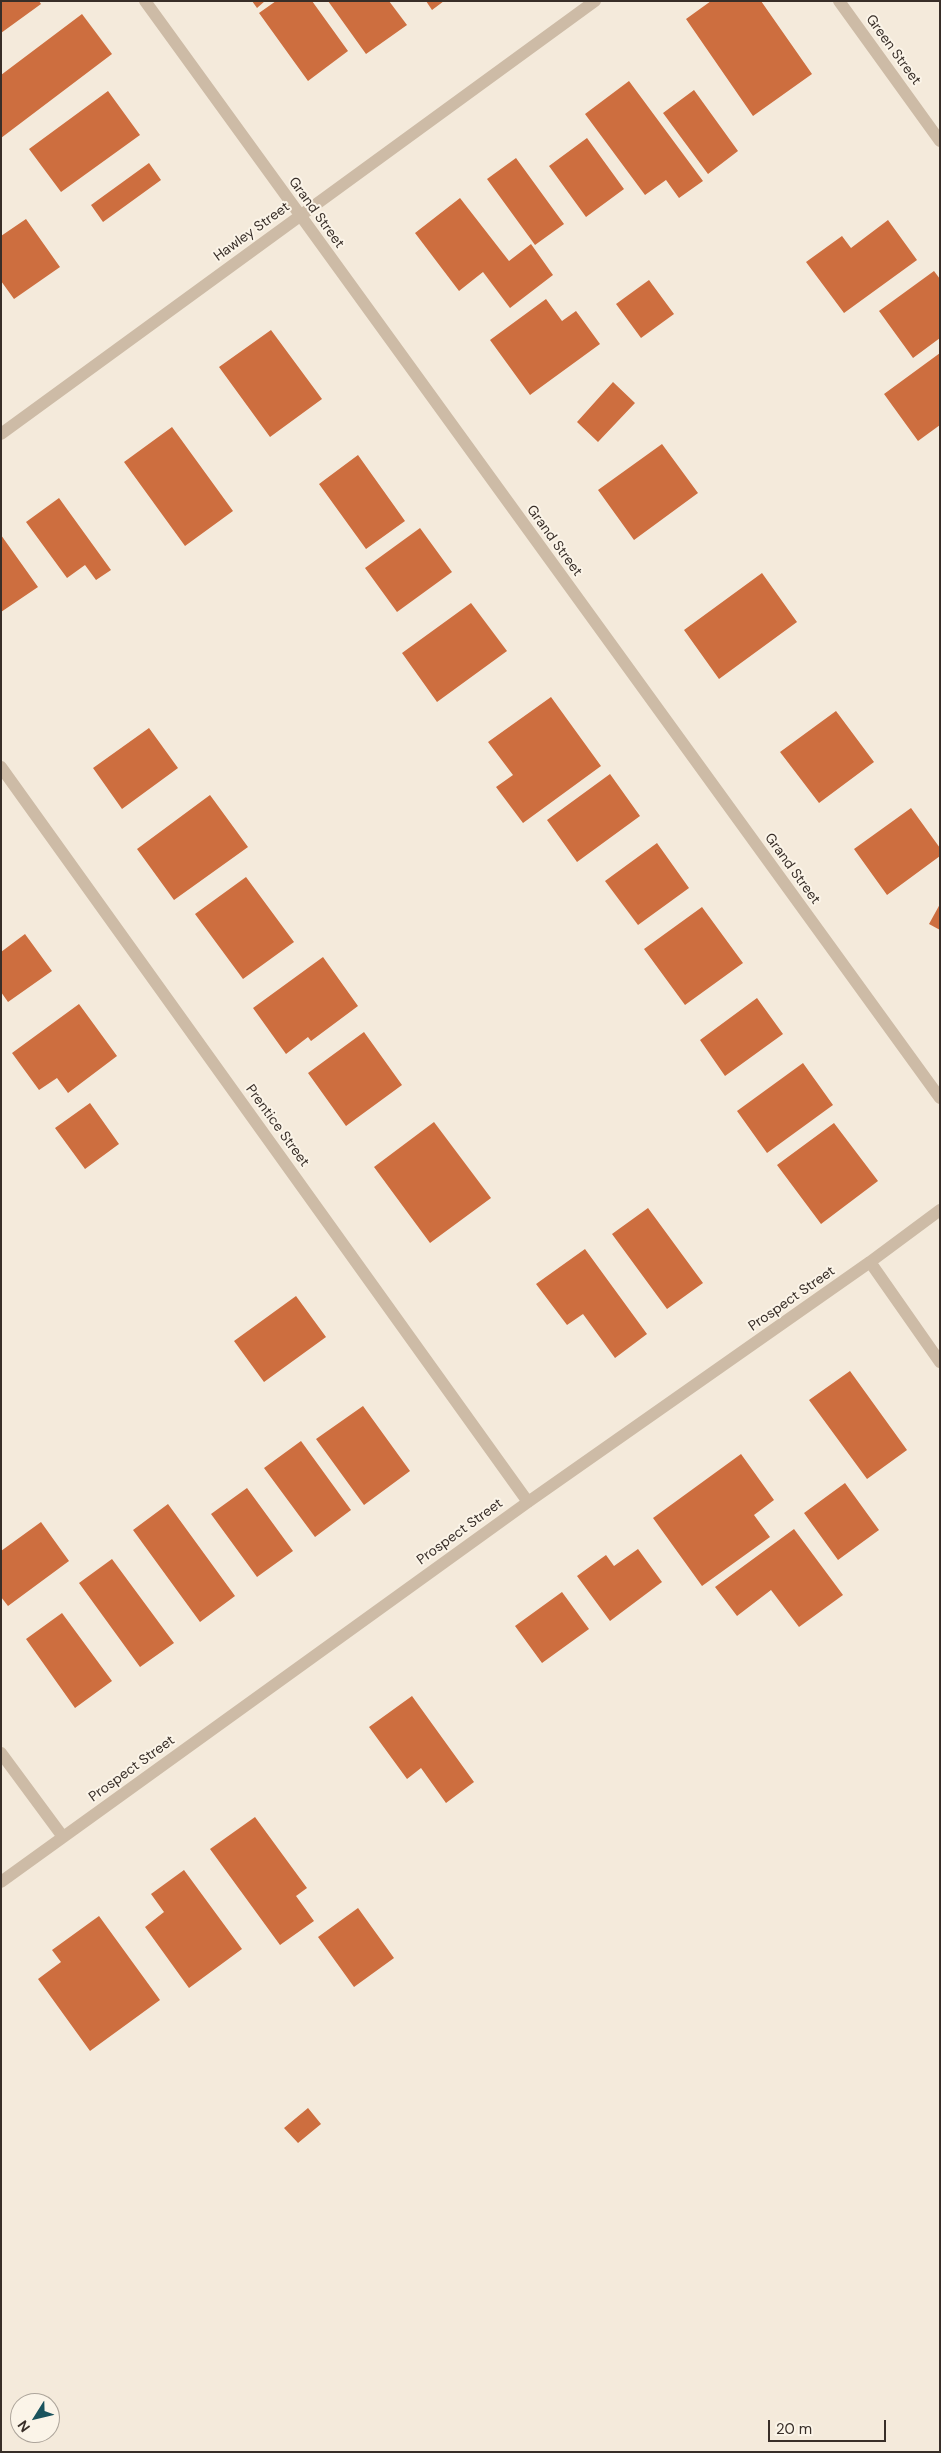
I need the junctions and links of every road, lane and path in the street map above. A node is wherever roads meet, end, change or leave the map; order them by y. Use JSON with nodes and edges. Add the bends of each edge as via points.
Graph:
{"nodes":[{"id":1,"x":145,"y":1,"type":"edge"},
{"id":2,"x":595,"y":1,"type":"edge"},
{"id":3,"x":839,"y":1,"type":"edge"},
{"id":4,"x":940,"y":141,"type":"edge"},
{"id":5,"x":299,"y":216,"type":"junction"},
{"id":6,"x":1,"y":434,"type":"edge"},
{"id":7,"x":1,"y":767,"type":"edge"},
{"id":8,"x":940,"y":1098,"type":"edge"},
{"id":9,"x":940,"y":1210,"type":"edge"},
{"id":10,"x":870,"y":1262,"type":"junction"},
{"id":11,"x":940,"y":1362,"type":"edge"},
{"id":12,"x":528,"y":1502,"type":"junction"},
{"id":13,"x":1,"y":1753,"type":"edge"},
{"id":14,"x":63,"y":1837,"type":"junction"},
{"id":15,"x":1,"y":1882,"type":"edge"}],
"edges":[{"from":1,"to":5,"type":"street","name":"Grand Street"},
{"from":2,"to":5,"type":"street","name":"Hawley Street"},
{"from":3,"to":4,"type":"street","name":"Green Street"},
{"from":5,"to":6,"type":"street","name":"Hawley Street"},
{"from":5,"to":8,"type":"street","name":"Grand Street"},
{"from":7,"to":12,"type":"street","name":"Prentice Street"},
{"from":9,"to":10,"type":"street","name":"Prospect Street"},
{"from":10,"to":11,"type":"street"},
{"from":10,"to":12,"type":"street","name":"Prospect Street"},
{"from":12,"to":14,"type":"street","name":"Prospect Street"},
{"from":13,"to":14,"type":"street"},
{"from":14,"to":15,"type":"street","name":"Prospect Street"}]}
